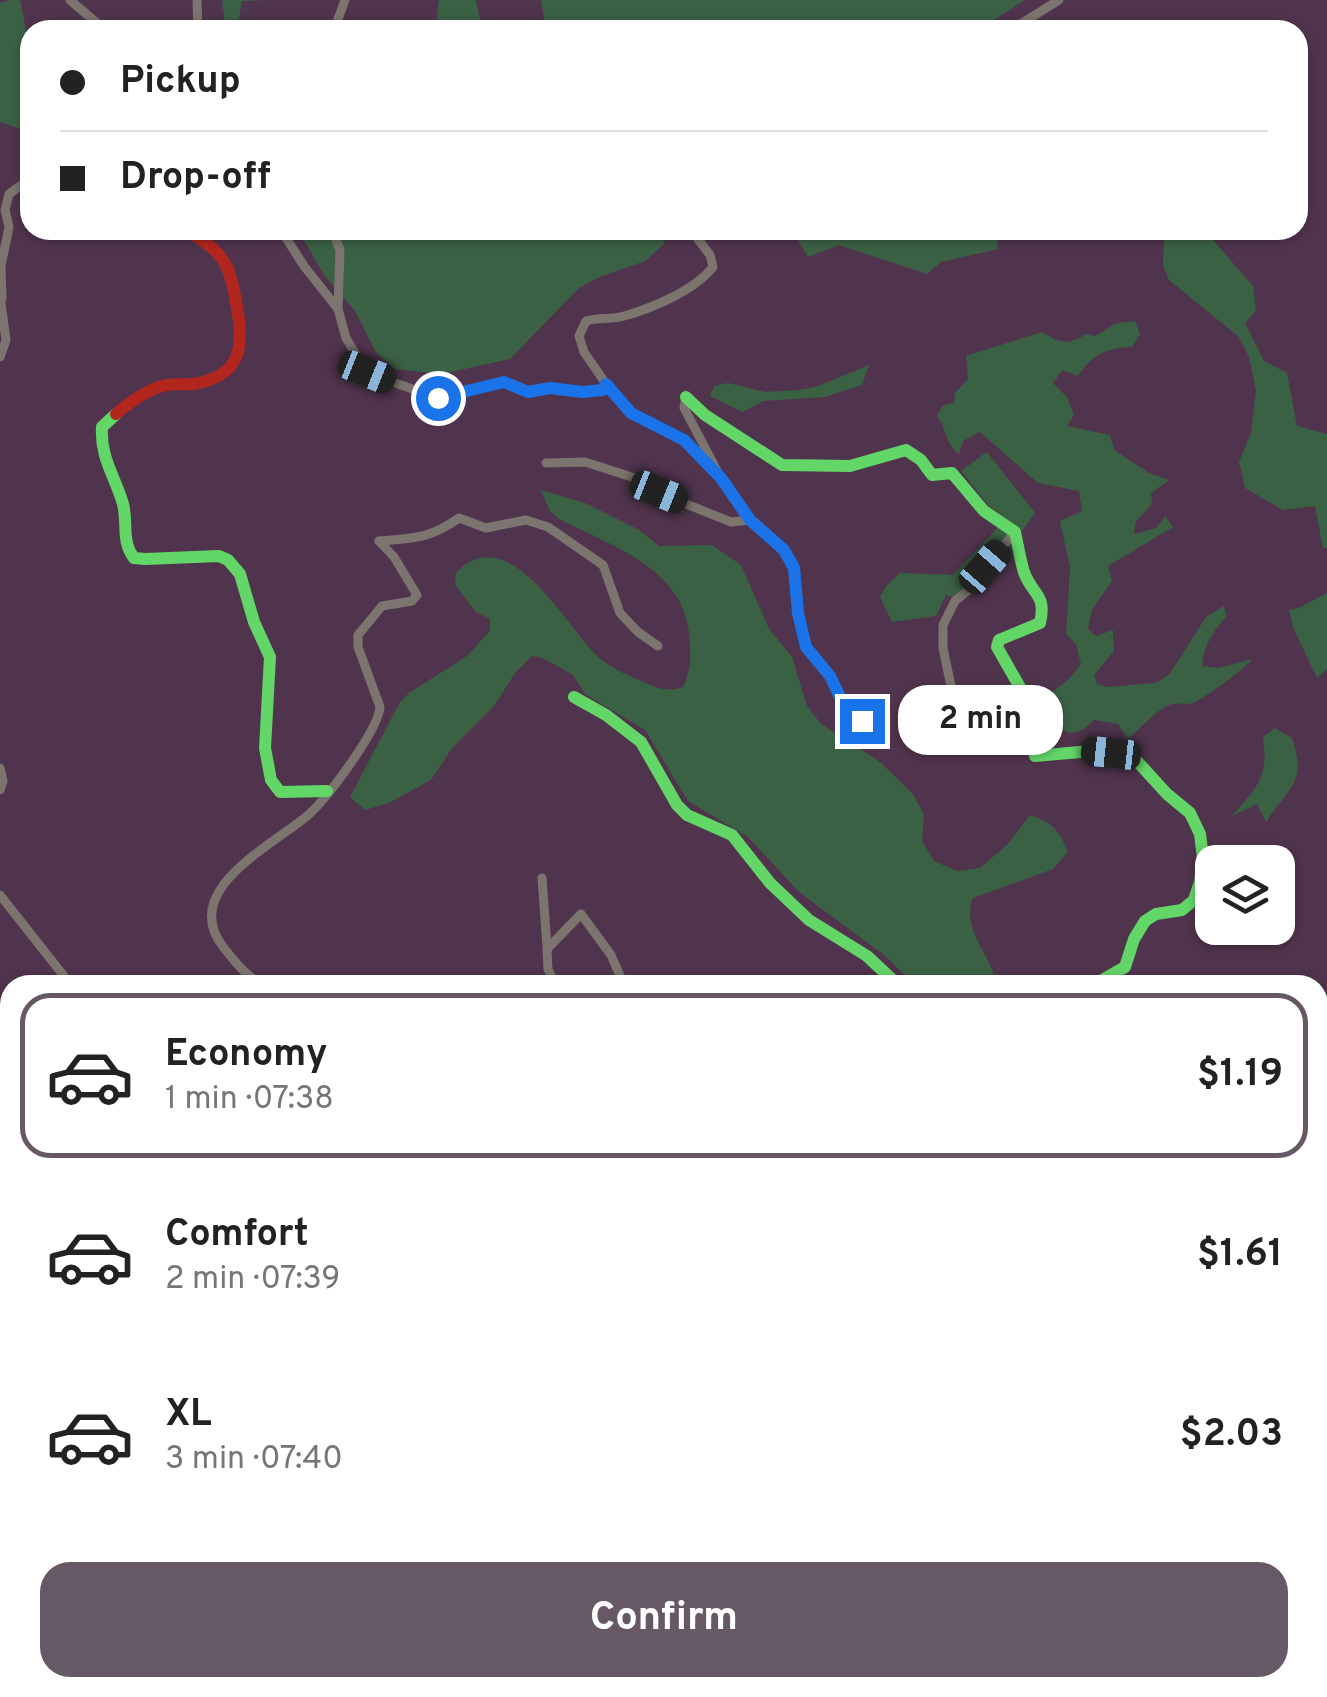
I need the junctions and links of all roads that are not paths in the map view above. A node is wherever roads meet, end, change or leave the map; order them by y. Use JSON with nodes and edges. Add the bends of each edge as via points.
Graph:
{"nodes":[{"id":1,"x":70,"y":0,"type":"edge"},
{"id":2,"x":1059,"y":0,"type":"edge"},
{"id":3,"x":93,"y":20,"type":"edge"},
{"id":4,"x":1027,"y":20,"type":"edge"},
{"id":5,"x":20,"y":186,"type":"edge"},
{"id":6,"x":206,"y":240,"type":"edge"},
{"id":7,"x":287,"y":240,"type":"edge"},
{"id":8,"x":336,"y":240,"type":"edge"},
{"id":9,"x":699,"y":240,"type":"edge"},
{"id":10,"x":1,"y":297,"type":"edge"},
{"id":11,"x":338,"y":309,"type":"junction"},
{"id":12,"x":0,"y":357,"type":"edge"},
{"id":13,"x":606,"y":384,"type":"junction"},
{"id":14,"x":686,"y":397,"type":"joint"},
{"id":15,"x":546,"y":462,"type":"dead end"},
{"id":16,"x":721,"y":478,"type":"junction"},
{"id":17,"x":750,"y":520,"type":"junction"},
{"id":18,"x":1016,"y":532,"type":"junction"},
{"id":19,"x":658,"y":646,"type":"dead end"},
{"id":20,"x":574,"y":697,"type":"dead end"},
{"id":21,"x":937,"y":736,"type":"dead end"},
{"id":22,"x":882,"y":743,"type":"dead end"},
{"id":23,"x":0,"y":768,"type":"edge"},
{"id":24,"x":0,"y":790,"type":"edge"},
{"id":25,"x":328,"y":791,"type":"junction"},
{"id":26,"x":542,"y":878,"type":"dead end"},
{"id":27,"x":0,"y":894,"type":"edge"},
{"id":28,"x":547,"y":949,"type":"junction"},
{"id":29,"x":63,"y":975,"type":"edge"},
{"id":30,"x":247,"y":975,"type":"edge"},
{"id":31,"x":551,"y":975,"type":"edge"},
{"id":32,"x":620,"y":975,"type":"edge"},
{"id":33,"x":887,"y":975,"type":"edge"},
{"id":34,"x":1115,"y":975,"type":"edge"}],
"edges":[{"from":1,"to":3,"type":"street"},
{"from":2,"to":4,"type":"street"},
{"from":5,"to":10,"type":"street","via":[[9,194],[5,210]]},
{"from":6,"to":25,"type":"street","via":[[229,261],[240,356],[223,373],[163,385],[118,411],[102,427],[101,458],[125,510],[123,536],[134,558],[219,556],[232,562],[270,652],[264,744],[272,785],[280,792]]},
{"from":7,"to":11,"type":"street"},
{"from":8,"to":11,"type":"street"},
{"from":9,"to":13,"type":"street","via":[[713,267],[703,280],[621,318],[586,322],[579,336],[584,352]]},
{"from":10,"to":12,"type":"street","via":[[6,340]]},
{"from":11,"to":13,"type":"street","via":[[367,372],[438,398],[504,382],[528,392],[603,390]]},
{"from":13,"to":16,"type":"street","via":[[631,413],[684,440]]},
{"from":14,"to":16,"type":"street","via":[[684,408]]},
{"from":14,"to":18,"type":"street","via":[[782,466],[850,466],[906,450],[932,475],[952,473],[984,511]]},
{"from":15,"to":17,"type":"street","via":[[585,462],[731,522]]},
{"from":16,"to":17,"type":"street"},
{"from":17,"to":22,"type":"street","via":[[794,568],[806,647]]},
{"from":18,"to":21,"type":"street","via":[[955,602],[943,626],[952,691]]},
{"from":18,"to":34,"type":"street","via":[[1025,575],[1045,607],[1040,623],[996,647],[1024,696],[1035,756],[1125,748],[1190,813],[1200,834],[1198,893],[1188,906],[1157,912],[1143,924],[1129,965]]},
{"from":19,"to":25,"type":"street","via":[[620,612],[603,564],[548,527],[526,520],[486,528],[459,518],[435,535],[379,541],[416,595],[382,606],[358,636],[379,716]]},
{"from":20,"to":33,"type":"street","via":[[641,742],[687,815],[732,834],[809,920]]},
{"from":23,"to":24,"type":"street"},
{"from":25,"to":30,"type":"street","via":[[311,813],[232,874],[209,908],[220,943]]},
{"from":26,"to":28,"type":"street"},
{"from":27,"to":29,"type":"street"},
{"from":28,"to":31,"type":"street"},
{"from":28,"to":32,"type":"street","via":[[581,914]]}]}
